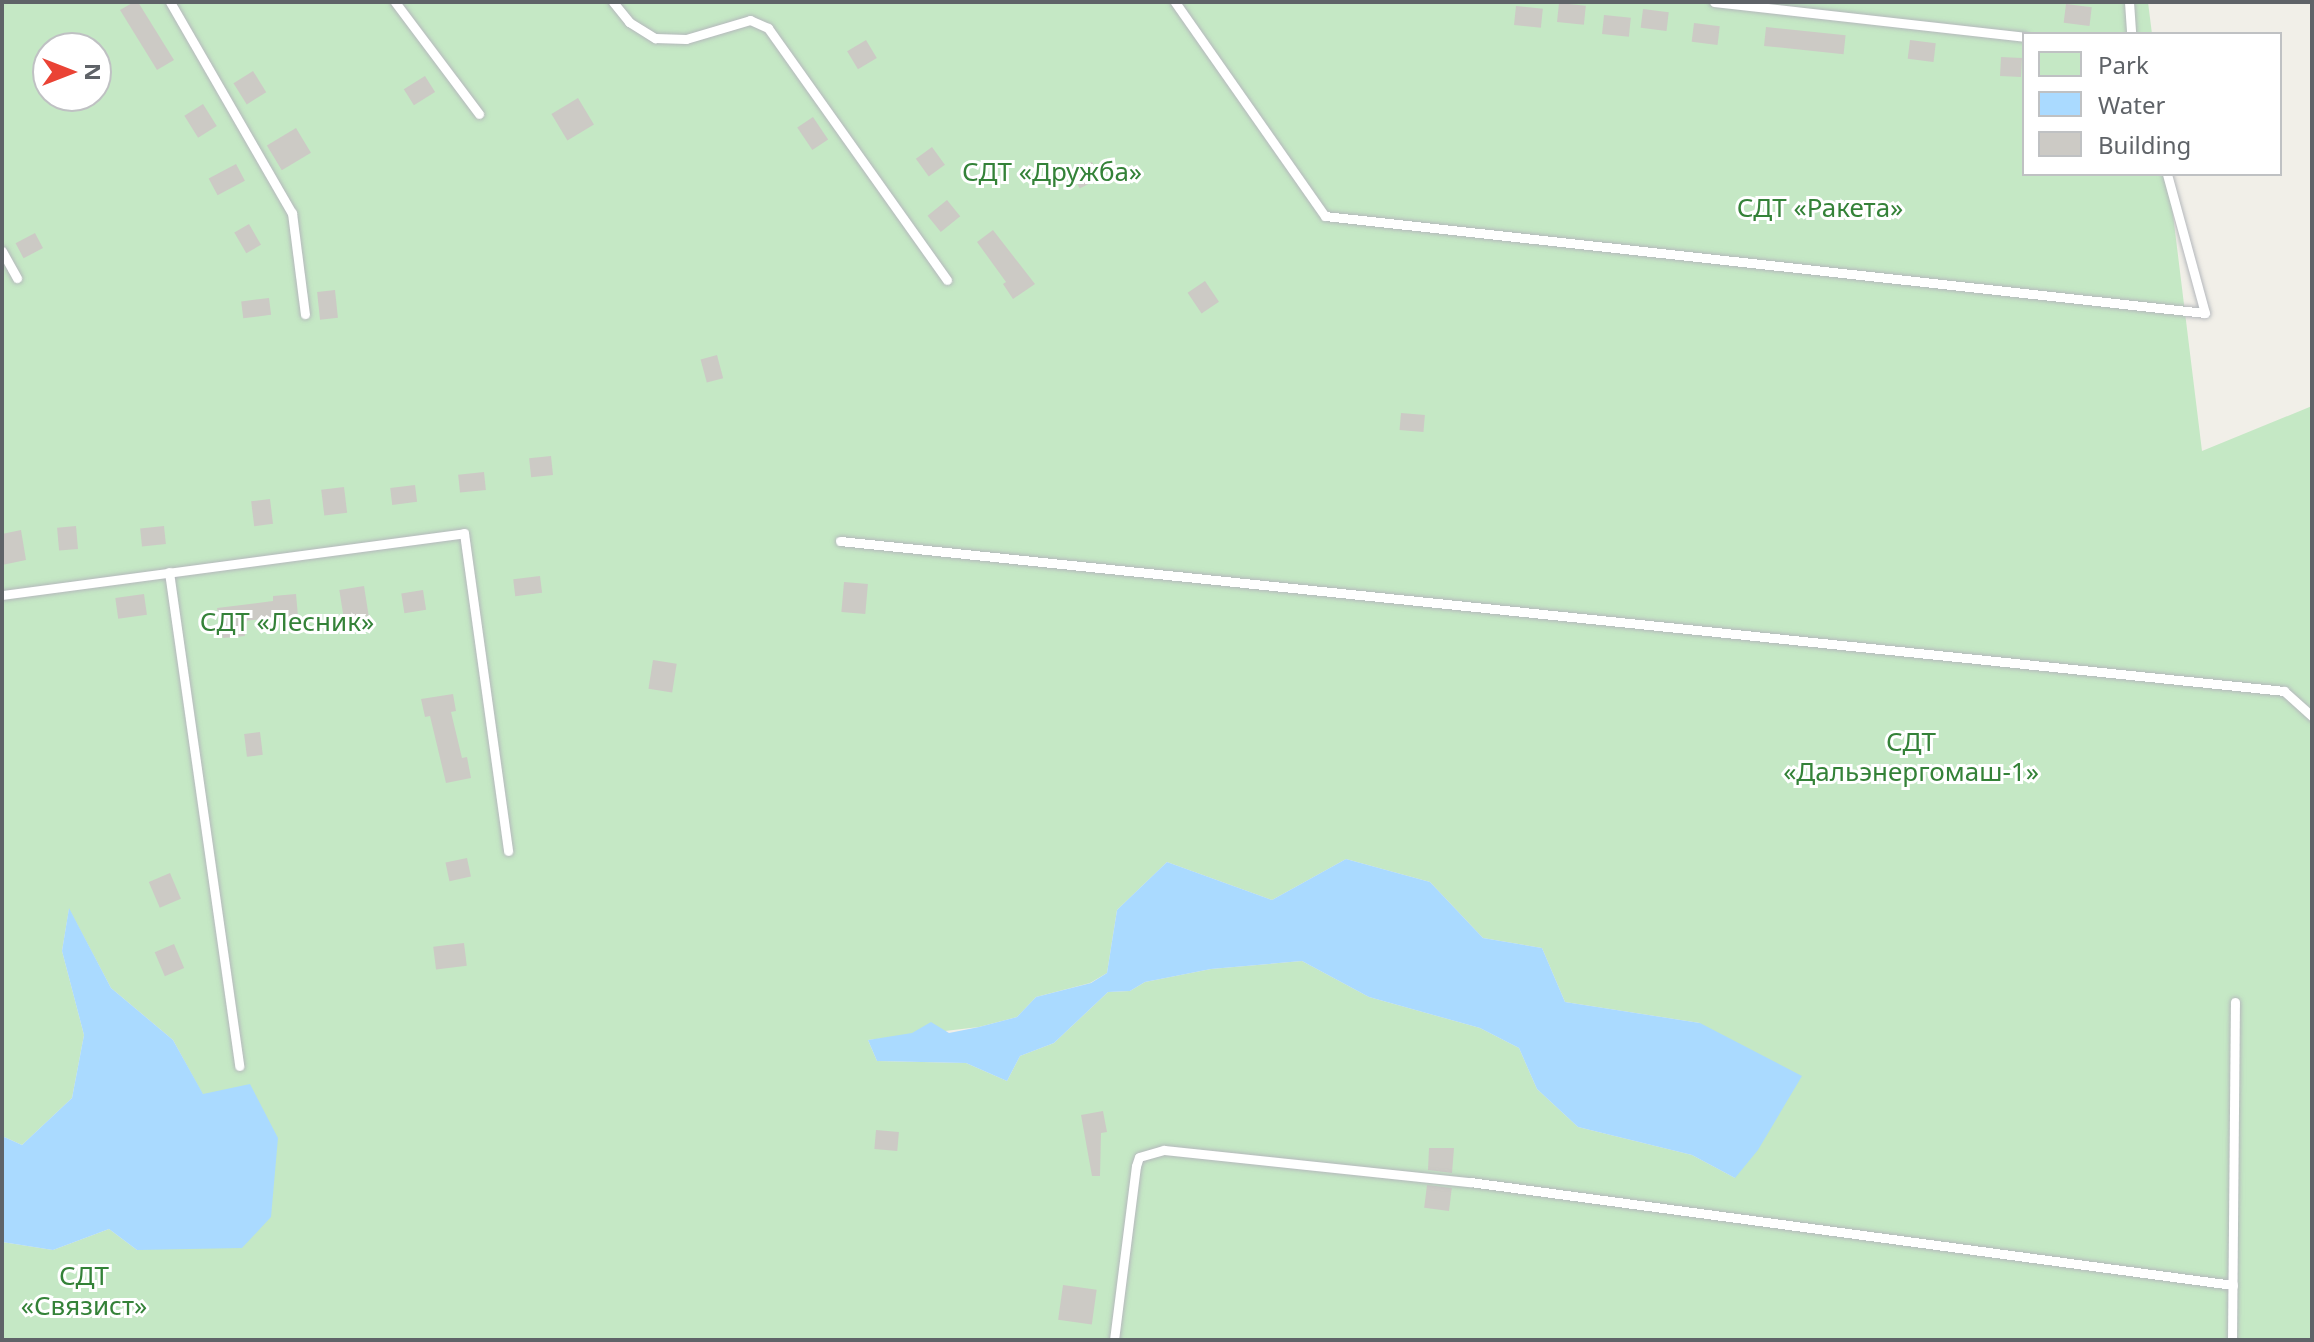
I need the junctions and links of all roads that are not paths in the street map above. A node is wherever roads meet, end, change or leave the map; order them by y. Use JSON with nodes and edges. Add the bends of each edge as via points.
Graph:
{"nodes":[{"id":1,"x":170,"y":2,"type":"edge"},
{"id":2,"x":395,"y":2,"type":"edge"},
{"id":3,"x":613,"y":2,"type":"edge"},
{"id":4,"x":1175,"y":2,"type":"edge"},
{"id":5,"x":1714,"y":2,"type":"edge"},
{"id":6,"x":2129,"y":2,"type":"edge"},
{"id":7,"x":2131,"y":32,"type":"edge"},
{"id":8,"x":2022,"y":37,"type":"edge"},
{"id":9,"x":479,"y":114,"type":"dead end"},
{"id":10,"x":2168,"y":176,"type":"edge"},
{"id":11,"x":2,"y":251,"type":"edge"},
{"id":12,"x":17,"y":278,"type":"dead end"},
{"id":13,"x":947,"y":280,"type":"dead end"},
{"id":14,"x":305,"y":314,"type":"dead end"},
{"id":15,"x":840,"y":541,"type":"dead end"},
{"id":16,"x":169,"y":572,"type":"junction"},
{"id":17,"x":2,"y":595,"type":"edge"},
{"id":18,"x":2312,"y":716,"type":"edge"},
{"id":19,"x":508,"y":851,"type":"dead end"},
{"id":20,"x":2235,"y":1002,"type":"dead end"},
{"id":21,"x":239,"y":1066,"type":"dead end"},
{"id":22,"x":2233,"y":1285,"type":"junction"},
{"id":23,"x":1114,"y":1340,"type":"edge"},
{"id":24,"x":2232,"y":1340,"type":"edge"}],
"edges":[{"from":1,"to":14,"type":"lane","via":[[292,213]]},
{"from":2,"to":9,"type":"lane"},
{"from":3,"to":13,"type":"lane","via":[[629,22],[655,38],[686,39],[750,20],[768,28]]},
{"from":4,"to":10,"type":"lane","via":[[1325,216],[2205,313]]},
{"from":5,"to":8,"type":"lane"},
{"from":6,"to":7,"type":"lane"},
{"from":11,"to":12,"type":"lane"},
{"from":15,"to":18,"type":"lane","via":[[2284,691]]},
{"from":16,"to":17,"type":"lane"},
{"from":16,"to":19,"type":"lane","via":[[464,533]]},
{"from":16,"to":21,"type":"lane"},
{"from":20,"to":22,"type":"lane"},
{"from":22,"to":23,"type":"lane","via":[[1470,1182],[1164,1150],[1139,1157]]},
{"from":22,"to":24,"type":"lane"}]}
